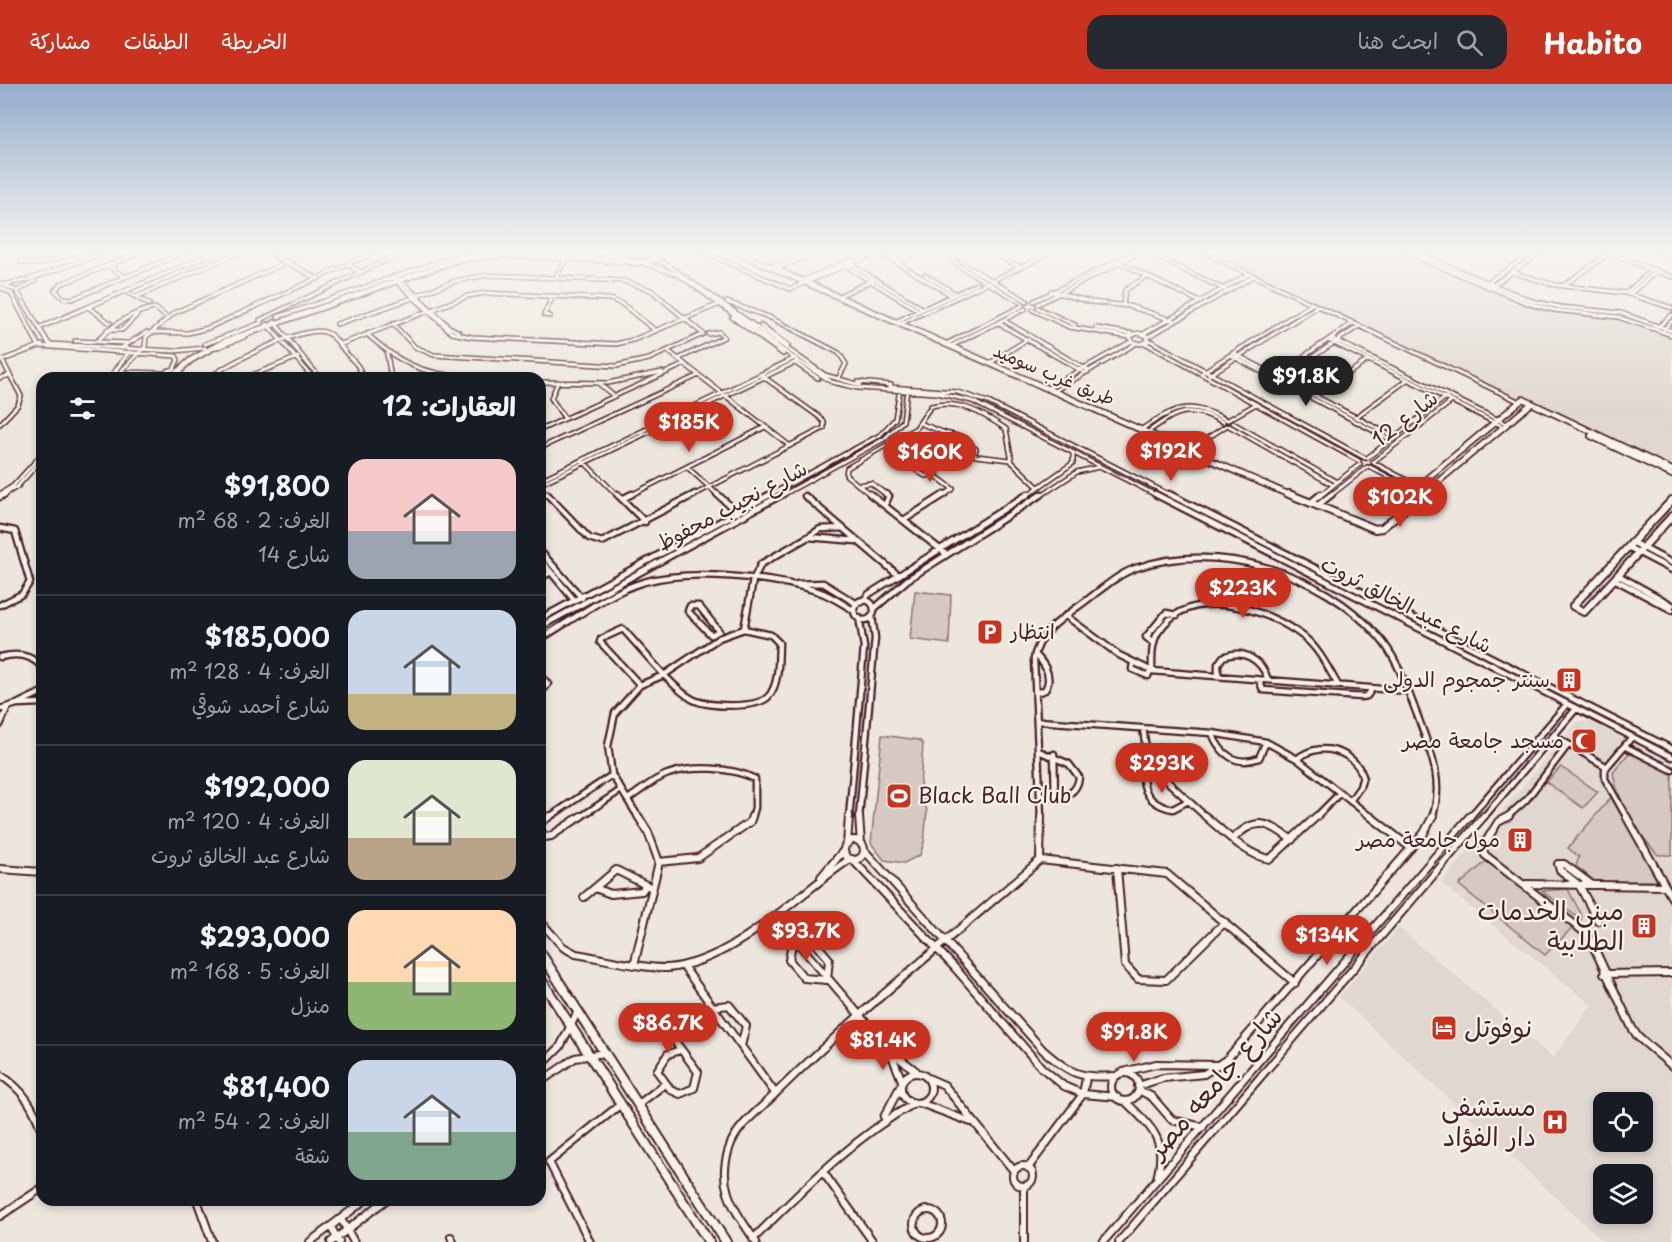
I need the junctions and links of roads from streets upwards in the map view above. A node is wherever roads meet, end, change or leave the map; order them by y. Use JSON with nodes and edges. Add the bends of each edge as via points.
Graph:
{"nodes":[{"id":1,"x":17,"y":305,"type":"edge"},
{"id":2,"x":25,"y":305,"type":"edge"},
{"id":3,"x":93,"y":305,"type":"edge"},
{"id":4,"x":190,"y":305,"type":"edge"},
{"id":5,"x":192,"y":305,"type":"edge"},
{"id":6,"x":260,"y":305,"type":"edge"},
{"id":7,"x":291,"y":305,"type":"edge"},
{"id":8,"x":312,"y":305,"type":"edge"},
{"id":9,"x":326,"y":305,"type":"edge"},
{"id":10,"x":391,"y":305,"type":"edge"},
{"id":11,"x":423,"y":305,"type":"edge"},
{"id":12,"x":447,"y":305,"type":"edge"},
{"id":13,"x":548,"y":305,"type":"edge"},
{"id":14,"x":622,"y":305,"type":"edge"},
{"id":15,"x":671,"y":305,"type":"edge"},
{"id":16,"x":714,"y":305,"type":"edge"},
{"id":17,"x":725,"y":305,"type":"edge"},
{"id":18,"x":725,"y":305,"type":"edge"},
{"id":19,"x":730,"y":305,"type":"edge"},
{"id":20,"x":856,"y":305,"type":"edge"},
{"id":21,"x":914,"y":305,"type":"edge"},
{"id":22,"x":930,"y":305,"type":"edge"},
{"id":23,"x":934,"y":305,"type":"edge"},
{"id":24,"x":1037,"y":305,"type":"joint"},
{"id":25,"x":1124,"y":305,"type":"edge"},
{"id":26,"x":1196,"y":305,"type":"edge"},
{"id":27,"x":1203,"y":305,"type":"edge"},
{"id":28,"x":1310,"y":305,"type":"edge"},
{"id":29,"x":1315,"y":305,"type":"edge"},
{"id":30,"x":1538,"y":305,"type":"edge"},
{"id":31,"x":1023,"y":306,"type":"junction"},
{"id":32,"x":1318,"y":306,"type":"junction"},
{"id":33,"x":88,"y":307,"type":"junction"},
{"id":34,"x":920,"y":309,"type":"junction"},
{"id":35,"x":1033,"y":310,"type":"junction"},
{"id":36,"x":429,"y":311,"type":"junction"},
{"id":37,"x":138,"y":314,"type":"junction"},
{"id":38,"x":1672,"y":315,"type":"edge"},
{"id":39,"x":165,"y":316,"type":"junction"},
{"id":40,"x":550,"y":316,"type":"dead end"},
{"id":41,"x":278,"y":317,"type":"dead end"},
{"id":42,"x":685,"y":317,"type":"junction"},
{"id":43,"x":1003,"y":320,"type":"junction"},
{"id":44,"x":1172,"y":321,"type":"junction"},
{"id":45,"x":1672,"y":321,"type":"edge"},
{"id":46,"x":110,"y":323,"type":"dead end"},
{"id":47,"x":897,"y":323,"type":"junction"},
{"id":48,"x":998,"y":323,"type":"junction"},
{"id":49,"x":1353,"y":323,"type":"junction"},
{"id":50,"x":275,"y":324,"type":"junction"},
{"id":51,"x":337,"y":324,"type":"dead end"},
{"id":52,"x":393,"y":324,"type":"junction"},
{"id":53,"x":269,"y":326,"type":"junction"},
{"id":54,"x":1359,"y":326,"type":"junction"},
{"id":55,"x":1657,"y":327,"type":"junction"},
{"id":56,"x":39,"y":328,"type":"junction"},
{"id":57,"x":107,"y":330,"type":"junction"},
{"id":58,"x":655,"y":330,"type":"junction"},
{"id":59,"x":1663,"y":330,"type":"junction"},
{"id":60,"x":151,"y":332,"type":"junction"},
{"id":61,"x":1672,"y":333,"type":"edge"},
{"id":62,"x":367,"y":334,"type":"junction"},
{"id":63,"x":703,"y":334,"type":"junction"},
{"id":64,"x":708,"y":334,"type":"junction"},
{"id":65,"x":1134,"y":334,"type":"junction"},
{"id":66,"x":231,"y":335,"type":"junction"},
{"id":67,"x":139,"y":339,"type":"junction"},
{"id":68,"x":145,"y":339,"type":"junction"},
{"id":69,"x":1028,"y":339,"type":"junction"},
{"id":70,"x":1131,"y":339,"type":"junction"},
{"id":71,"x":1146,"y":339,"type":"junction"},
{"id":72,"x":1256,"y":339,"type":"junction"},
{"id":73,"x":288,"y":340,"type":"junction"},
{"id":74,"x":1332,"y":340,"type":"junction"},
{"id":75,"x":75,"y":341,"type":"dead end"},
{"id":76,"x":717,"y":341,"type":"junction"},
{"id":77,"x":46,"y":342,"type":"junction"},
{"id":78,"x":96,"y":342,"type":"junction"},
{"id":79,"x":283,"y":342,"type":"junction"},
{"id":80,"x":1262,"y":342,"type":"junction"},
{"id":81,"x":128,"y":344,"type":"junction"},
{"id":82,"x":1137,"y":344,"type":"junction"},
{"id":83,"x":39,"y":345,"type":"junction"},
{"id":84,"x":339,"y":345,"type":"junction"},
{"id":85,"x":948,"y":345,"type":"junction"},
{"id":86,"x":205,"y":346,"type":"junction"},
{"id":87,"x":119,"y":350,"type":"junction"},
{"id":88,"x":143,"y":350,"type":"junction"},
{"id":89,"x":181,"y":351,"type":"junction"},
{"id":90,"x":668,"y":351,"type":"junction"},
{"id":91,"x":129,"y":352,"type":"junction"},
{"id":92,"x":138,"y":353,"type":"junction"},
{"id":93,"x":387,"y":353,"type":"junction"},
{"id":94,"x":1232,"y":354,"type":"junction"},
{"id":95,"x":176,"y":356,"type":"junction"},
{"id":96,"x":300,"y":356,"type":"junction"},
{"id":97,"x":295,"y":357,"type":"junction"},
{"id":98,"x":1238,"y":357,"type":"junction"},
{"id":99,"x":678,"y":359,"type":"junction"},
{"id":100,"x":798,"y":359,"type":"junction"},
{"id":101,"x":1369,"y":359,"type":"junction"},
{"id":102,"x":1,"y":360,"type":"edge"},
{"id":103,"x":128,"y":360,"type":"junction"},
{"id":104,"x":990,"y":363,"type":"junction"},
{"id":105,"x":685,"y":364,"type":"junction"},
{"id":106,"x":677,"y":368,"type":"junction"},
{"id":107,"x":174,"y":369,"type":"junction"},
{"id":108,"x":1082,"y":369,"type":"junction"},
{"id":109,"x":117,"y":372,"type":"edge"},
{"id":110,"x":170,"y":372,"type":"edge"},
{"id":111,"x":180,"y":372,"type":"edge"},
{"id":112,"x":218,"y":372,"type":"edge"},
{"id":113,"x":259,"y":372,"type":"edge"},
{"id":114,"x":308,"y":372,"type":"edge"},
{"id":115,"x":315,"y":372,"type":"edge"},
{"id":116,"x":360,"y":372,"type":"edge"},
{"id":117,"x":390,"y":372,"type":"edge"},
{"id":118,"x":420,"y":372,"type":"edge"},
{"id":119,"x":1087,"y":372,"type":"junction"},
{"id":120,"x":1203,"y":372,"type":"junction"},
{"id":121,"x":10,"y":375,"type":"junction"},
{"id":122,"x":699,"y":375,"type":"junction"},
{"id":123,"x":1208,"y":375,"type":"junction"},
{"id":124,"x":762,"y":376,"type":"junction"},
{"id":125,"x":0,"y":378,"type":"edge"},
{"id":126,"x":1277,"y":378,"type":"junction"},
{"id":127,"x":838,"y":379,"type":"junction"},
{"id":128,"x":1407,"y":380,"type":"junction"},
{"id":129,"x":546,"y":382,"type":"edge"},
{"id":130,"x":558,"y":382,"type":"junction"},
{"id":131,"x":598,"y":383,"type":"junction"},
{"id":132,"x":894,"y":387,"type":"junction"},
{"id":133,"x":1048,"y":388,"type":"junction"},
{"id":134,"x":907,"y":389,"type":"junction"},
{"id":135,"x":900,"y":390,"type":"junction"},
{"id":136,"x":1054,"y":391,"type":"junction"},
{"id":137,"x":724,"y":394,"type":"junction"},
{"id":138,"x":614,"y":396,"type":"junction"},
{"id":139,"x":1316,"y":396,"type":"junction"},
{"id":140,"x":1446,"y":397,"type":"junction"},
{"id":141,"x":1453,"y":400,"type":"junction"},
{"id":142,"x":1521,"y":401,"type":"junction"},
{"id":143,"x":1256,"y":404,"type":"junction"},
{"id":144,"x":1530,"y":405,"type":"junction"},
{"id":145,"x":1356,"y":417,"type":"junction"},
{"id":146,"x":565,"y":418,"type":"junction"},
{"id":147,"x":1496,"y":421,"type":"junction"},
{"id":148,"x":1229,"y":422,"type":"junction"},
{"id":149,"x":0,"y":424,"type":"edge"},
{"id":150,"x":922,"y":424,"type":"junction"},
{"id":151,"x":1505,"y":426,"type":"junction"},
{"id":152,"x":546,"y":427,"type":"edge"},
{"id":153,"x":765,"y":427,"type":"junction"},
{"id":154,"x":1142,"y":429,"type":"junction"},
{"id":155,"x":1148,"y":432,"type":"junction"},
{"id":156,"x":1393,"y":439,"type":"junction"},
{"id":157,"x":893,"y":444,"type":"junction"},
{"id":158,"x":546,"y":445,"type":"edge"},
{"id":159,"x":790,"y":446,"type":"junction"},
{"id":160,"x":1189,"y":450,"type":"junction"},
{"id":161,"x":1073,"y":453,"type":"junction"},
{"id":162,"x":912,"y":457,"type":"junction"},
{"id":163,"x":1366,"y":458,"type":"junction"},
{"id":164,"x":1011,"y":460,"type":"junction"},
{"id":165,"x":584,"y":461,"type":"junction"},
{"id":166,"x":1360,"y":462,"type":"junction"},
{"id":167,"x":36,"y":463,"type":"edge"},
{"id":168,"x":1371,"y":465,"type":"junction"},
{"id":169,"x":687,"y":467,"type":"junction"},
{"id":170,"x":1102,"y":468,"type":"junction"},
{"id":171,"x":1672,"y":470,"type":"edge"},
{"id":172,"x":1062,"y":473,"type":"junction"},
{"id":173,"x":936,"y":474,"type":"junction"},
{"id":174,"x":1672,"y":475,"type":"edge"},
{"id":175,"x":1068,"y":477,"type":"junction"},
{"id":176,"x":546,"y":481,"type":"edge"},
{"id":177,"x":1335,"y":483,"type":"junction"},
{"id":178,"x":858,"y":485,"type":"junction"},
{"id":179,"x":1038,"y":487,"type":"junction"},
{"id":180,"x":710,"y":488,"type":"junction"},
{"id":181,"x":1415,"y":488,"type":"joint"},
{"id":182,"x":546,"y":490,"type":"edge"},
{"id":183,"x":0,"y":496,"type":"edge"},
{"id":184,"x":805,"y":496,"type":"dead end"},
{"id":185,"x":622,"y":499,"type":"junction"},
{"id":186,"x":1672,"y":500,"type":"edge"},
{"id":187,"x":1186,"y":502,"type":"junction"},
{"id":188,"x":1310,"y":503,"type":"junction"},
{"id":189,"x":885,"y":505,"type":"junction"},
{"id":190,"x":1317,"y":506,"type":"junction"},
{"id":191,"x":1181,"y":507,"type":"junction"},
{"id":192,"x":737,"y":513,"type":"junction"},
{"id":193,"x":1672,"y":516,"type":"edge"},
{"id":194,"x":742,"y":517,"type":"junction"},
{"id":195,"x":830,"y":518,"type":"junction"},
{"id":196,"x":904,"y":520,"type":"junction"},
{"id":197,"x":645,"y":522,"type":"junction"},
{"id":198,"x":979,"y":525,"type":"junction"},
{"id":199,"x":829,"y":527,"type":"junction"},
{"id":200,"x":0,"y":528,"type":"edge"},
{"id":201,"x":841,"y":528,"type":"junction"},
{"id":202,"x":984,"y":531,"type":"junction"},
{"id":203,"x":808,"y":537,"type":"junction"},
{"id":204,"x":830,"y":537,"type":"junction"},
{"id":205,"x":839,"y":538,"type":"junction"},
{"id":206,"x":857,"y":541,"type":"junction"},
{"id":207,"x":1630,"y":544,"type":"junction"},
{"id":208,"x":939,"y":548,"type":"junction"},
{"id":209,"x":1641,"y":550,"type":"junction"},
{"id":210,"x":946,"y":554,"type":"junction"},
{"id":211,"x":546,"y":560,"type":"edge"},
{"id":212,"x":1672,"y":563,"type":"edge"},
{"id":213,"x":546,"y":564,"type":"edge"},
{"id":214,"x":1672,"y":570,"type":"edge"},
{"id":215,"x":554,"y":571,"type":"junction"},
{"id":216,"x":546,"y":575,"type":"edge"},
{"id":217,"x":898,"y":575,"type":"junction"},
{"id":218,"x":1616,"y":577,"type":"junction"},
{"id":219,"x":753,"y":580,"type":"junction"},
{"id":220,"x":791,"y":584,"type":"junction"},
{"id":221,"x":581,"y":597,"type":"junction"},
{"id":222,"x":840,"y":598,"type":"junction"},
{"id":223,"x":575,"y":600,"type":"junction"},
{"id":224,"x":585,"y":602,"type":"junction"},
{"id":225,"x":859,"y":603,"type":"junction"},
{"id":226,"x":0,"y":605,"type":"edge"},
{"id":227,"x":579,"y":605,"type":"junction"},
{"id":228,"x":1672,"y":605,"type":"edge"},
{"id":229,"x":875,"y":608,"type":"junction"},
{"id":230,"x":853,"y":610,"type":"junction"},
{"id":231,"x":1672,"y":610,"type":"edge"},
{"id":232,"x":1177,"y":615,"type":"junction"},
{"id":233,"x":546,"y":616,"type":"edge"},
{"id":234,"x":872,"y":616,"type":"junction"},
{"id":235,"x":1066,"y":616,"type":"junction"},
{"id":236,"x":859,"y":618,"type":"junction"},
{"id":237,"x":546,"y":624,"type":"edge"},
{"id":238,"x":744,"y":629,"type":"junction"},
{"id":239,"x":546,"y":636,"type":"edge"},
{"id":240,"x":718,"y":636,"type":"junction"},
{"id":241,"x":1154,"y":644,"type":"junction"},
{"id":242,"x":1035,"y":654,"type":"junction"},
{"id":243,"x":0,"y":657,"type":"edge"},
{"id":244,"x":36,"y":660,"type":"edge"},
{"id":245,"x":1151,"y":671,"type":"junction"},
{"id":246,"x":665,"y":674,"type":"junction"},
{"id":247,"x":1218,"y":675,"type":"junction"},
{"id":248,"x":1259,"y":680,"type":"junction"},
{"id":249,"x":1268,"y":680,"type":"junction"},
{"id":250,"x":640,"y":685,"type":"junction"},
{"id":251,"x":1338,"y":685,"type":"junction"},
{"id":252,"x":1372,"y":689,"type":"junction"},
{"id":253,"x":1408,"y":691,"type":"junction"},
{"id":254,"x":1036,"y":693,"type":"junction"},
{"id":255,"x":36,"y":695,"type":"edge"},
{"id":256,"x":36,"y":703,"type":"edge"},
{"id":257,"x":17,"y":704,"type":"junction"},
{"id":258,"x":1568,"y":704,"type":"junction"},
{"id":259,"x":8,"y":707,"type":"junction"},
{"id":260,"x":0,"y":709,"type":"edge"},
{"id":261,"x":1576,"y":709,"type":"junction"},
{"id":262,"x":1038,"y":721,"type":"junction"},
{"id":263,"x":0,"y":725,"type":"edge"},
{"id":264,"x":1143,"y":728,"type":"junction"},
{"id":265,"x":1212,"y":733,"type":"junction"},
{"id":266,"x":1554,"y":736,"type":"junction"},
{"id":267,"x":1632,"y":737,"type":"junction"},
{"id":268,"x":1266,"y":742,"type":"junction"},
{"id":269,"x":1568,"y":745,"type":"junction"},
{"id":270,"x":1626,"y":747,"type":"junction"},
{"id":271,"x":1672,"y":749,"type":"edge"},
{"id":272,"x":1041,"y":752,"type":"junction"},
{"id":273,"x":1054,"y":754,"type":"junction"},
{"id":274,"x":1672,"y":757,"type":"edge"},
{"id":275,"x":1297,"y":759,"type":"junction"},
{"id":276,"x":1606,"y":767,"type":"junction"},
{"id":277,"x":1154,"y":769,"type":"junction"},
{"id":278,"x":1672,"y":770,"type":"edge"},
{"id":279,"x":612,"y":775,"type":"junction"},
{"id":280,"x":621,"y":790,"type":"junction"},
{"id":281,"x":1340,"y":793,"type":"junction"},
{"id":282,"x":1042,"y":796,"type":"junction"},
{"id":283,"x":1055,"y":798,"type":"junction"},
{"id":284,"x":628,"y":799,"type":"junction"},
{"id":285,"x":1188,"y":801,"type":"junction"},
{"id":286,"x":1350,"y":801,"type":"junction"},
{"id":287,"x":546,"y":819,"type":"edge"},
{"id":288,"x":546,"y":837,"type":"edge"},
{"id":289,"x":1233,"y":839,"type":"junction"},
{"id":290,"x":1292,"y":840,"type":"junction"},
{"id":291,"x":861,"y":844,"type":"junction"},
{"id":292,"x":845,"y":847,"type":"junction"},
{"id":293,"x":1411,"y":848,"type":"junction"},
{"id":294,"x":864,"y":850,"type":"junction"},
{"id":295,"x":851,"y":859,"type":"junction"},
{"id":296,"x":1040,"y":860,"type":"junction"},
{"id":297,"x":659,"y":862,"type":"junction"},
{"id":298,"x":1117,"y":868,"type":"junction"},
{"id":299,"x":0,"y":869,"type":"edge"},
{"id":300,"x":36,"y":872,"type":"edge"},
{"id":301,"x":819,"y":879,"type":"junction"},
{"id":302,"x":1524,"y":884,"type":"junction"},
{"id":303,"x":1579,"y":885,"type":"junction"},
{"id":304,"x":1592,"y":885,"type":"junction"},
{"id":305,"x":1664,"y":886,"type":"junction"},
{"id":306,"x":648,"y":887,"type":"junction"},
{"id":307,"x":595,"y":888,"type":"junction"},
{"id":308,"x":584,"y":897,"type":"dead end"},
{"id":309,"x":1672,"y":898,"type":"edge"},
{"id":310,"x":775,"y":916,"type":"junction"},
{"id":311,"x":1598,"y":921,"type":"dead end"},
{"id":312,"x":1225,"y":922,"type":"junction"},
{"id":313,"x":546,"y":927,"type":"edge"},
{"id":314,"x":793,"y":938,"type":"junction"},
{"id":315,"x":948,"y":943,"type":"junction"},
{"id":316,"x":939,"y":951,"type":"junction"},
{"id":317,"x":546,"y":961,"type":"edge"},
{"id":318,"x":634,"y":965,"type":"junction"},
{"id":319,"x":683,"y":966,"type":"junction"},
{"id":320,"x":1672,"y":973,"type":"edge"},
{"id":321,"x":1604,"y":974,"type":"junction"},
{"id":322,"x":827,"y":980,"type":"junction"},
{"id":323,"x":1295,"y":983,"type":"junction"},
{"id":324,"x":546,"y":987,"type":"edge"},
{"id":325,"x":712,"y":1006,"type":"junction"},
{"id":326,"x":578,"y":1011,"type":"junction"},
{"id":327,"x":861,"y":1018,"type":"junction"},
{"id":328,"x":659,"y":1020,"type":"dead end"},
{"id":329,"x":571,"y":1027,"type":"junction"},
{"id":330,"x":741,"y":1046,"type":"junction"},
{"id":331,"x":680,"y":1050,"type":"junction"},
{"id":332,"x":890,"y":1051,"type":"junction"},
{"id":333,"x":606,"y":1053,"type":"junction"},
{"id":334,"x":589,"y":1055,"type":"junction"},
{"id":335,"x":546,"y":1061,"type":"edge"},
{"id":336,"x":1219,"y":1065,"type":"junction"},
{"id":337,"x":1672,"y":1066,"type":"edge"},
{"id":338,"x":916,"y":1071,"type":"junction"},
{"id":339,"x":1123,"y":1072,"type":"junction"},
{"id":340,"x":0,"y":1075,"type":"edge"},
{"id":341,"x":1113,"y":1076,"type":"junction"},
{"id":342,"x":546,"y":1077,"type":"edge"},
{"id":343,"x":928,"y":1078,"type":"junction"},
{"id":344,"x":1086,"y":1078,"type":"junction"},
{"id":345,"x":666,"y":1083,"type":"junction"},
{"id":346,"x":902,"y":1083,"type":"junction"},
{"id":347,"x":1139,"y":1088,"type":"junction"},
{"id":348,"x":775,"y":1093,"type":"junction"},
{"id":349,"x":1083,"y":1094,"type":"junction"},
{"id":350,"x":1117,"y":1097,"type":"junction"},
{"id":351,"x":1125,"y":1101,"type":"junction"},
{"id":352,"x":917,"y":1103,"type":"junction"},
{"id":353,"x":621,"y":1104,"type":"junction"},
{"id":354,"x":639,"y":1104,"type":"junction"},
{"id":355,"x":36,"y":1117,"type":"edge"},
{"id":356,"x":883,"y":1119,"type":"junction"},
{"id":357,"x":971,"y":1122,"type":"junction"},
{"id":358,"x":1203,"y":1126,"type":"junction"},
{"id":359,"x":1028,"y":1168,"type":"junction"},
{"id":360,"x":1014,"y":1171,"type":"junction"},
{"id":361,"x":823,"y":1172,"type":"junction"},
{"id":362,"x":1156,"y":1180,"type":"junction"},
{"id":363,"x":1024,"y":1186,"type":"junction"},
{"id":364,"x":36,"y":1192,"type":"edge"},
{"id":365,"x":199,"y":1206,"type":"edge"},
{"id":366,"x":357,"y":1206,"type":"edge"},
{"id":367,"x":378,"y":1206,"type":"edge"},
{"id":368,"x":0,"y":1216,"type":"edge"},
{"id":369,"x":341,"y":1219,"type":"junction"},
{"id":370,"x":331,"y":1227,"type":"junction"},
{"id":371,"x":347,"y":1230,"type":"junction"},
{"id":372,"x":755,"y":1240,"type":"edge"},
{"id":373,"x":336,"y":1241,"type":"edge"},
{"id":374,"x":931,"y":1241,"type":"edge"},
{"id":375,"x":212,"y":1242,"type":"edge"},
{"id":376,"x":310,"y":1242,"type":"edge"},
{"id":377,"x":354,"y":1242,"type":"edge"},
{"id":378,"x":590,"y":1242,"type":"edge"},
{"id":379,"x":709,"y":1242,"type":"edge"},
{"id":380,"x":726,"y":1242,"type":"edge"},
{"id":381,"x":873,"y":1242,"type":"edge"},
{"id":382,"x":1024,"y":1242,"type":"edge"},
{"id":383,"x":1103,"y":1242,"type":"edge"},
{"id":384,"x":1119,"y":1242,"type":"edge"}],
"edges":[{"from":1,"to":83,"type":"street"},
{"from":2,"to":56,"type":"street"},
{"from":3,"to":33,"type":"street"},
{"from":4,"to":39,"type":"street"},
{"from":5,"to":60,"type":"street","via":[[170,315]]},
{"from":6,"to":60,"type":"street","via":[[188,333]]},
{"from":7,"to":66,"type":"street"},
{"from":8,"to":41,"type":"street"},
{"from":9,"to":50,"type":"street"},
{"from":10,"to":51,"type":"street"},
{"from":11,"to":36,"type":"street"},
{"from":12,"to":36,"type":"street"},
{"from":13,"to":40,"type":"street","via":[[543,315]]},
{"from":14,"to":58,"type":"street"},
{"from":15,"to":42,"type":"street"},
{"from":16,"to":42,"type":"street"},
{"from":17,"to":100,"type":"street","name":"شارع عبد الخالق ثروت"},
{"from":18,"to":100,"type":"street"},
{"from":19,"to":127,"type":"street","via":[[767,317],[835,349],[846,363]]},
{"from":20,"to":47,"type":"street","name":"طريق غرب سوميد"},
{"from":21,"to":34,"type":"street"},
{"from":22,"to":34,"type":"street"},
{"from":23,"to":47,"type":"street"},
{"from":24,"to":35,"type":"street"},
{"from":24,"to":65,"type":"street","via":[[1071,324]]},
{"from":25,"to":44,"type":"street"},
{"from":26,"to":44,"type":"street"},
{"from":27,"to":44,"type":"street"},
{"from":28,"to":72,"type":"street"},
{"from":29,"to":32,"type":"street"},
{"from":30,"to":55,"type":"street","via":[[1610,315]]},
{"from":31,"to":35,"type":"street"},
{"from":31,"to":43,"type":"street"},
{"from":31,"to":85,"type":"street"},
{"from":32,"to":49,"type":"street"},
{"from":32,"to":80,"type":"street"},
{"from":33,"to":46,"type":"street"},
{"from":33,"to":56,"type":"street"},
{"from":34,"to":47,"type":"street"},
{"from":35,"to":70,"type":"street","via":[[1069,327]]},
{"from":36,"to":52,"type":"street"},
{"from":36,"to":58,"type":"street","via":[[445,329],[463,335],[610,345]]},
{"from":37,"to":39,"type":"street","via":[[154,308]]},
{"from":37,"to":57,"type":"street"},
{"from":37,"to":57,"type":"street","via":[[122,330]]},
{"from":38,"to":55,"type":"street"},
{"from":39,"to":67,"type":"street"},
{"from":42,"to":58,"type":"street"},
{"from":42,"to":63,"type":"street"},
{"from":43,"to":48,"type":"street"},
{"from":43,"to":69,"type":"street"},
{"from":44,"to":71,"type":"street"},
{"from":45,"to":59,"type":"street"},
{"from":47,"to":85,"type":"street","name":"طريق غرب سوميد"},
{"from":48,"to":69,"type":"street"},
{"from":48,"to":85,"type":"street"},
{"from":49,"to":54,"type":"street"},
{"from":49,"to":74,"type":"street"},
{"from":50,"to":53,"type":"street"},
{"from":50,"to":73,"type":"street"},
{"from":52,"to":62,"type":"street"},
{"from":52,"to":90,"type":"street","via":[[415,347],[442,357],[607,366],[636,363]]},
{"from":53,"to":66,"type":"street"},
{"from":53,"to":79,"type":"street"},
{"from":53,"to":111,"type":"street","via":[[206,350]]},
{"from":54,"to":74,"type":"street"},
{"from":54,"to":142,"type":"street"},
{"from":55,"to":59,"type":"street"},
{"from":56,"to":77,"type":"street"},
{"from":57,"to":78,"type":"street"},
{"from":59,"to":61,"type":"street"},
{"from":60,"to":68,"type":"street"},
{"from":62,"to":84,"type":"street"},
{"from":62,"to":93,"type":"street"},
{"from":63,"to":64,"type":"street"},
{"from":63,"to":90,"type":"street"},
{"from":64,"to":76,"type":"street"},
{"from":64,"to":76,"type":"street","via":[[717,331],[724,336]]},
{"from":65,"to":70,"type":"street"},
{"from":65,"to":71,"type":"street"},
{"from":66,"to":86,"type":"street"},
{"from":67,"to":68,"type":"street"},
{"from":67,"to":81,"type":"street"},
{"from":68,"to":88,"type":"street"},
{"from":69,"to":104,"type":"street"},
{"from":69,"to":108,"type":"street"},
{"from":70,"to":82,"type":"street"},
{"from":70,"to":108,"type":"street"},
{"from":71,"to":82,"type":"street"},
{"from":71,"to":120,"type":"street"},
{"from":72,"to":80,"type":"street"},
{"from":72,"to":94,"type":"street"},
{"from":73,"to":79,"type":"street"},
{"from":73,"to":84,"type":"street","via":[[321,331],[330,334]]},
{"from":73,"to":96,"type":"street"},
{"from":74,"to":101,"type":"street"},
{"from":74,"to":126,"type":"street"},
{"from":75,"to":78,"type":"street"},
{"from":76,"to":99,"type":"street"},
{"from":77,"to":83,"type":"street"},
{"from":77,"to":87,"type":"street"},
{"from":78,"to":81,"type":"street"},
{"from":79,"to":97,"type":"street"},
{"from":79,"to":112,"type":"street","via":[[236,359]]},
{"from":80,"to":98,"type":"street"},
{"from":81,"to":87,"type":"street"},
{"from":82,"to":119,"type":"street"},
{"from":83,"to":87,"type":"street"},
{"from":83,"to":102,"type":"street"},
{"from":84,"to":116,"type":"street"},
{"from":85,"to":104,"type":"street","name":"طريق غرب سوميد"},
{"from":86,"to":89,"type":"street"},
{"from":86,"to":107,"type":"street"},
{"from":87,"to":88,"type":"street"},
{"from":87,"to":91,"type":"street"},
{"from":88,"to":89,"type":"street"},
{"from":88,"to":92,"type":"street"},
{"from":89,"to":95,"type":"street"},
{"from":90,"to":99,"type":"street"},
{"from":91,"to":92,"type":"street"},
{"from":91,"to":103,"type":"street"},
{"from":92,"to":95,"type":"street"},
{"from":92,"to":103,"type":"street"},
{"from":93,"to":117,"type":"street"},
{"from":93,"to":118,"type":"street"},
{"from":94,"to":98,"type":"street"},
{"from":94,"to":120,"type":"street"},
{"from":95,"to":107,"type":"street"},
{"from":96,"to":97,"type":"street"},
{"from":96,"to":115,"type":"street"},
{"from":97,"to":113,"type":"street"},
{"from":97,"to":114,"type":"street"},
{"from":98,"to":123,"type":"street"},
{"from":98,"to":126,"type":"street"},
{"from":99,"to":105,"type":"street"},
{"from":100,"to":124,"type":"street"},
{"from":100,"to":127,"type":"street"},
{"from":100,"to":132,"type":"street","name":"شارع عبد الخالق ثروت","via":[[836,380]]},
{"from":100,"to":135,"type":"street","name":"شارع عبد الخالق ثروت","via":[[820,376],[845,386]]},
{"from":101,"to":128,"type":"street"},
{"from":101,"to":139,"type":"street"},
{"from":101,"to":140,"type":"street"},
{"from":102,"to":121,"type":"street"},
{"from":103,"to":109,"type":"street"},
{"from":104,"to":133,"type":"street","name":"طريق غرب سوميد"},
{"from":105,"to":106,"type":"street"},
{"from":105,"to":122,"type":"street"},
{"from":106,"to":131,"type":"street"},
{"from":106,"to":138,"type":"street"},
{"from":107,"to":110,"type":"street"},
{"from":108,"to":119,"type":"street"},
{"from":108,"to":133,"type":"street"},
{"from":119,"to":136,"type":"street"},
{"from":120,"to":123,"type":"street"},
{"from":121,"to":125,"type":"street"},
{"from":121,"to":149,"type":"street","via":[[20,400]]},
{"from":122,"to":137,"type":"street"},
{"from":122,"to":158,"type":"street"},
{"from":123,"to":143,"type":"street"},
{"from":123,"to":163,"type":"street"},
{"from":124,"to":137,"type":"street"},
{"from":124,"to":159,"type":"street","via":[[824,422],[822,430]]},
{"from":126,"to":139,"type":"street"},
{"from":126,"to":156,"type":"street"},
{"from":127,"to":132,"type":"street"},
{"from":128,"to":140,"type":"street"},
{"from":128,"to":145,"type":"street"},
{"from":129,"to":130,"type":"street"},
{"from":130,"to":131,"type":"street"},
{"from":130,"to":146,"type":"street","via":[[551,398]]},
{"from":131,"to":138,"type":"street"},
{"from":132,"to":135,"type":"street","name":"شارع عبد الخالق ثروت"},
{"from":133,"to":136,"type":"street","name":"طريق غرب سوميد"},
{"from":134,"to":135,"type":"street","name":"شارع عبد الخالق ثروت"},
{"from":134,"to":161,"type":"street","name":"شارع عبد الخالق ثروت","via":[[972,401]]},
{"from":134,"to":187,"type":"street","name":"شارع عبد الخالق ثروت","via":[[957,392],[988,402]]},
{"from":134,"to":194,"type":"street","name":"شارع نجيب محفوظ","via":[[903,421],[893,434]]},
{"from":135,"to":192,"type":"street","name":"شارع نجيب محفوظ","via":[[898,413],[886,430]]},
{"from":136,"to":154,"type":"street","name":"طريق غرب سوميد"},
{"from":137,"to":153,"type":"street"},
{"from":137,"to":165,"type":"street"},
{"from":138,"to":146,"type":"street"},
{"from":139,"to":145,"type":"street"},
{"from":140,"to":141,"type":"street"},
{"from":140,"to":156,"type":"street","name":"شارع 12"},
{"from":141,"to":147,"type":"street"},
{"from":141,"to":168,"type":"street","name":"شارع 12"},
{"from":142,"to":144,"type":"street"},
{"from":142,"to":147,"type":"street"},
{"from":143,"to":148,"type":"street"},
{"from":143,"to":166,"type":"street"},
{"from":144,"to":151,"type":"street"},
{"from":144,"to":171,"type":"street"},
{"from":144,"to":174,"type":"street"},
{"from":145,"to":156,"type":"street"},
{"from":146,"to":152,"type":"street"},
{"from":147,"to":151,"type":"street"},
{"from":147,"to":181,"type":"street"},
{"from":148,"to":154,"type":"street","via":[[1201,407],[1181,406]]},
{"from":148,"to":155,"type":"street","via":[[1200,410],[1182,410]]},
{"from":148,"to":160,"type":"street"},
{"from":148,"to":177,"type":"street"},
{"from":150,"to":157,"type":"street"},
{"from":150,"to":164,"type":"street","via":[[945,433],[974,455]]},
{"from":150,"to":164,"type":"street","via":[[928,408],[935,404],[974,411],[1006,429]]},
{"from":151,"to":190,"type":"street","name":"طريق غرب سوميد","via":[[1379,529]]},
{"from":153,"to":159,"type":"street"},
{"from":153,"to":169,"type":"street"},
{"from":154,"to":155,"type":"street","name":"طريق غرب سوميد"},
{"from":155,"to":160,"type":"street","name":"طريق غرب سوميد"},
{"from":156,"to":163,"type":"street","name":"شارع 12"},
{"from":157,"to":162,"type":"street"},
{"from":157,"to":178,"type":"street","via":[[847,468],[846,475]]},
{"from":159,"to":180,"type":"street"},
{"from":160,"to":188,"type":"street","name":"طريق غرب سوميد"},
{"from":161,"to":170,"type":"street","name":"شارع عبد الخالق ثروت"},
{"from":161,"to":172,"type":"street","via":[[1073,463]]},
{"from":162,"to":173,"type":"street"},
{"from":162,"to":173,"type":"street","via":[[909,465],[924,476]]},
{"from":163,"to":166,"type":"street","name":"شارع 12"},
{"from":163,"to":168,"type":"street"},
{"from":164,"to":179,"type":"street"},
{"from":165,"to":176,"type":"street"},
{"from":165,"to":185,"type":"street"},
{"from":166,"to":168,"type":"street"},
{"from":166,"to":177,"type":"street","name":"شارع 12"},
{"from":167,"to":183,"type":"street","via":[[17,487]]},
{"from":168,"to":181,"type":"street"},
{"from":168,"to":190,"type":"street","name":"شارع 12"},
{"from":169,"to":180,"type":"street"},
{"from":169,"to":185,"type":"street"},
{"from":170,"to":175,"type":"street","via":[[1084,468]]},
{"from":170,"to":191,"type":"street","name":"شارع عبد الخالق ثروت"},
{"from":172,"to":175,"type":"street"},
{"from":172,"to":179,"type":"street"},
{"from":173,"to":196,"type":"street","via":[[952,490]]},
{"from":175,"to":202,"type":"street"},
{"from":177,"to":188,"type":"street","name":"شارع 12"},
{"from":178,"to":189,"type":"street"},
{"from":178,"to":189,"type":"street","via":[[874,485],[889,496]]},
{"from":179,"to":198,"type":"street"},
{"from":180,"to":192,"type":"street"},
{"from":180,"to":197,"type":"street"},
{"from":182,"to":197,"type":"street","via":[[597,542],[608,541]]},
{"from":184,"to":195,"type":"street"},
{"from":185,"to":197,"type":"street"},
{"from":186,"to":207,"type":"street"},
{"from":187,"to":191,"type":"street"},
{"from":187,"to":271,"type":"street","name":"شارع عبد الخالق ثروت"},
{"from":188,"to":190,"type":"street","name":"طريق غرب سوميد"},
{"from":189,"to":196,"type":"street"},
{"from":191,"to":258,"type":"street","name":"شارع عبد الخالق ثروت"},
{"from":192,"to":194,"type":"street"},
{"from":192,"to":221,"type":"street","name":"شارع نجيب محفوظ"},
{"from":193,"to":209,"type":"street"},
{"from":194,"to":224,"type":"street","name":"شارع نجيب محفوظ"},
{"from":195,"to":199,"type":"street"},
{"from":195,"to":201,"type":"street"},
{"from":196,"to":208,"type":"street"},
{"from":198,"to":202,"type":"street"},
{"from":198,"to":208,"type":"street"},
{"from":199,"to":201,"type":"street"},
{"from":199,"to":203,"type":"street"},
{"from":199,"to":204,"type":"street"},
{"from":200,"to":226,"type":"street","via":[[15,531],[30,582],[22,594]]},
{"from":201,"to":205,"type":"street"},
{"from":201,"to":206,"type":"street"},
{"from":202,"to":210,"type":"street"},
{"from":203,"to":204,"type":"street"},
{"from":203,"to":219,"type":"street","via":[[761,564]]},
{"from":204,"to":205,"type":"street"},
{"from":205,"to":206,"type":"street"},
{"from":206,"to":217,"type":"street"},
{"from":207,"to":209,"type":"street"},
{"from":207,"to":218,"type":"street","via":[[1573,606],[1584,612]]},
{"from":208,"to":210,"type":"street"},
{"from":208,"to":217,"type":"street"},
{"from":209,"to":212,"type":"street"},
{"from":209,"to":214,"type":"street"},
{"from":209,"to":218,"type":"street"},
{"from":210,"to":229,"type":"street","via":[[892,590]]},
{"from":211,"to":215,"type":"street"},
{"from":213,"to":215,"type":"street"},
{"from":215,"to":216,"type":"street"},
{"from":215,"to":221,"type":"street"},
{"from":215,"to":223,"type":"street"},
{"from":217,"to":225,"type":"street"},
{"from":218,"to":228,"type":"street"},
{"from":218,"to":231,"type":"street"},
{"from":219,"to":220,"type":"street"},
{"from":219,"to":238,"type":"street"},
{"from":219,"to":239,"type":"street","via":[[679,576],[646,581]]},
{"from":220,"to":222,"type":"street"},
{"from":220,"to":222,"type":"street","via":[[823,583]]},
{"from":221,"to":223,"type":"street","name":"شارع نجيب محفوظ"},
{"from":221,"to":224,"type":"street"},
{"from":222,"to":225,"type":"street"},
{"from":222,"to":230,"type":"street"},
{"from":223,"to":227,"type":"street"},
{"from":223,"to":233,"type":"street","name":"شارع نجيب محفوظ"},
{"from":224,"to":227,"type":"street","name":"شارع نجيب محفوظ"},
{"from":225,"to":229,"type":"street","via":[[870,603]]},
{"from":225,"to":230,"type":"street"},
{"from":227,"to":237,"type":"street","name":"شارع نجيب محفوظ"},
{"from":229,"to":234,"type":"street"},
{"from":230,"to":236,"type":"street"},
{"from":232,"to":241,"type":"street","via":[[1160,630]]},
{"from":232,"to":241,"type":"street","via":[[1165,613],[1149,632],[1146,638]]},
{"from":232,"to":251,"type":"street","via":[[1217,604],[1270,616],[1312,644]]},
{"from":234,"to":236,"type":"street"},
{"from":234,"to":291,"type":"street","via":[[875,638],[859,818]]},
{"from":235,"to":242,"type":"street","via":[[1044,633]]},
{"from":235,"to":245,"type":"street","via":[[1133,664],[1131,669],[1148,676]]},
{"from":235,"to":253,"type":"street","via":[[1119,576],[1137,568],[1186,559],[1239,562],[1302,581],[1356,614],[1386,648]]},
{"from":236,"to":292,"type":"street","via":[[864,647]]},
{"from":238,"to":240,"type":"street"},
{"from":238,"to":246,"type":"street","via":[[771,635],[779,643],[771,694],[765,702],[754,706],[697,702],[682,693]]},
{"from":240,"to":240,"type":"street","via":[[719,630],[699,606],[689,607],[688,611],[711,635]]},
{"from":240,"to":246,"type":"street"},
{"from":241,"to":245,"type":"street"},
{"from":242,"to":254,"type":"street"},
{"from":242,"to":254,"type":"street","via":[[1046,665],[1048,685]]},
{"from":243,"to":244,"type":"street","via":[[25,655]]},
{"from":245,"to":247,"type":"street"},
{"from":246,"to":250,"type":"street"},
{"from":246,"to":250,"type":"street","via":[[622,629],[601,639]]},
{"from":247,"to":248,"type":"street"},
{"from":247,"to":249,"type":"street","via":[[1219,660],[1239,653],[1264,666]]},
{"from":248,"to":249,"type":"street"},
{"from":248,"to":252,"type":"street","via":[[1263,690],[1362,697]]},
{"from":249,"to":251,"type":"street"},
{"from":250,"to":279,"type":"street","via":[[612,721],[608,746]]},
{"from":251,"to":252,"type":"street"},
{"from":252,"to":253,"type":"street"},
{"from":253,"to":293,"type":"street","via":[[1441,788],[1432,820]]},
{"from":254,"to":262,"type":"street"},
{"from":255,"to":257,"type":"street"},
{"from":256,"to":257,"type":"street"},
{"from":257,"to":259,"type":"street"},
{"from":258,"to":261,"type":"street","name":"شارع عبد الخالق ثروت"},
{"from":258,"to":358,"type":"street","name":"شارع جامعه مصر"},
{"from":259,"to":260,"type":"street"},
{"from":259,"to":263,"type":"street"},
{"from":261,"to":266,"type":"street","name":"شارع جامعه مصر"},
{"from":261,"to":267,"type":"street","name":"شارع عبد الخالق ثروت"},
{"from":262,"to":264,"type":"street"},
{"from":262,"to":272,"type":"street"},
{"from":264,"to":265,"type":"street"},
{"from":264,"to":277,"type":"street","via":[[1147,759]]},
{"from":265,"to":268,"type":"street"},
{"from":265,"to":268,"type":"street","via":[[1220,750],[1235,761],[1248,763],[1259,758]]},
{"from":266,"to":269,"type":"street"},
{"from":266,"to":384,"type":"street","name":"شارع جامعه مصر"},
{"from":267,"to":270,"type":"street"},
{"from":267,"to":274,"type":"street","name":"شارع عبد الخالق ثروت"},
{"from":268,"to":275,"type":"street"},
{"from":269,"to":276,"type":"street"},
{"from":269,"to":302,"type":"street","via":[[1528,796],[1498,822],[1482,848],[1485,855]]},
{"from":270,"to":276,"type":"street"},
{"from":270,"to":278,"type":"street"},
{"from":272,"to":273,"type":"street"},
{"from":272,"to":282,"type":"street"},
{"from":273,"to":283,"type":"street"},
{"from":273,"to":283,"type":"street","via":[[1067,759],[1079,779],[1070,794]]},
{"from":275,"to":281,"type":"street"},
{"from":275,"to":286,"type":"street","via":[[1315,749],[1333,750],[1348,757],[1362,777],[1362,785]]},
{"from":276,"to":305,"type":"street","via":[[1604,775],[1610,789]]},
{"from":277,"to":285,"type":"street"},
{"from":277,"to":285,"type":"street","via":[[1146,773],[1143,788],[1154,803],[1173,809]]},
{"from":279,"to":280,"type":"street"},
{"from":279,"to":287,"type":"street"},
{"from":280,"to":284,"type":"street"},
{"from":280,"to":288,"type":"street"},
{"from":281,"to":286,"type":"street"},
{"from":281,"to":290,"type":"street"},
{"from":282,"to":283,"type":"street"},
{"from":282,"to":296,"type":"street"},
{"from":284,"to":297,"type":"street","via":[[648,832]]},
{"from":284,"to":297,"type":"street","via":[[676,772],[742,772],[754,779],[750,822],[698,858]]},
{"from":285,"to":289,"type":"street"},
{"from":286,"to":293,"type":"street"},
{"from":289,"to":290,"type":"street","via":[[1245,826],[1258,823],[1281,831]]},
{"from":289,"to":290,"type":"street","via":[[1255,855],[1270,858]]},
{"from":291,"to":292,"type":"street","via":[[852,841]]},
{"from":291,"to":294,"type":"street"},
{"from":292,"to":295,"type":"street"},
{"from":292,"to":301,"type":"street"},
{"from":293,"to":323,"type":"street"},
{"from":294,"to":295,"type":"street","via":[[860,857]]},
{"from":294,"to":315,"type":"street"},
{"from":295,"to":301,"type":"street"},
{"from":295,"to":316,"type":"street"},
{"from":296,"to":298,"type":"street"},
{"from":296,"to":315,"type":"street"},
{"from":297,"to":306,"type":"street"},
{"from":298,"to":312,"type":"street","via":[[1167,874]]},
{"from":298,"to":312,"type":"street","via":[[1125,964],[1138,979],[1166,980]]},
{"from":299,"to":300,"type":"street"},
{"from":301,"to":310,"type":"street"},
{"from":302,"to":303,"type":"street"},
{"from":302,"to":321,"type":"street","via":[[1588,935]]},
{"from":303,"to":304,"type":"street"},
{"from":303,"to":304,"type":"street","via":[[1558,864],[1564,864]]},
{"from":303,"to":311,"type":"street"},
{"from":304,"to":305,"type":"street"},
{"from":305,"to":309,"type":"street"},
{"from":306,"to":307,"type":"street","via":[[622,894],[599,892]]},
{"from":306,"to":307,"type":"street","via":[[618,870]]},
{"from":306,"to":318,"type":"street"},
{"from":307,"to":308,"type":"street"},
{"from":310,"to":314,"type":"street"},
{"from":310,"to":319,"type":"street","via":[[732,947]]},
{"from":312,"to":323,"type":"street"},
{"from":313,"to":318,"type":"street","via":[[568,951]]},
{"from":314,"to":322,"type":"street"},
{"from":314,"to":322,"type":"street","via":[[812,939],[829,959]]},
{"from":314,"to":322,"type":"street","via":[[789,960],[804,978]]},
{"from":315,"to":316,"type":"street"},
{"from":315,"to":344,"type":"street","via":[[1043,1050],[1074,1076]]},
{"from":316,"to":327,"type":"street"},
{"from":316,"to":349,"type":"street","via":[[1042,1068],[1064,1086]]},
{"from":317,"to":326,"type":"street"},
{"from":318,"to":319,"type":"street"},
{"from":319,"to":325,"type":"street"},
{"from":320,"to":321,"type":"street"},
{"from":321,"to":337,"type":"street","via":[[1638,1037]]},
{"from":322,"to":327,"type":"street"},
{"from":323,"to":336,"type":"street"},
{"from":324,"to":329,"type":"street"},
{"from":325,"to":330,"type":"street"},
{"from":325,"to":330,"type":"street","via":[[729,1005],[746,1026]]},
{"from":326,"to":329,"type":"street"},
{"from":326,"to":333,"type":"street"},
{"from":327,"to":332,"type":"street"},
{"from":327,"to":348,"type":"street"},
{"from":328,"to":331,"type":"street"},
{"from":329,"to":334,"type":"street"},
{"from":329,"to":335,"type":"street"},
{"from":330,"to":348,"type":"street"},
{"from":331,"to":345,"type":"street","via":[[668,1054],[659,1064],[657,1071]]},
{"from":331,"to":345,"type":"street","via":[[698,1072],[696,1083],[690,1091],[680,1094]]},
{"from":332,"to":338,"type":"street"},
{"from":332,"to":346,"type":"street"},
{"from":333,"to":334,"type":"street"},
{"from":333,"to":354,"type":"street"},
{"from":334,"to":342,"type":"street","via":[[568,1061]]},
{"from":334,"to":353,"type":"street"},
{"from":336,"to":339,"type":"street","via":[[1161,1065]]},
{"from":336,"to":347,"type":"street","via":[[1204,1074],[1163,1078]]},
{"from":338,"to":343,"type":"street"},
{"from":338,"to":346,"type":"street"},
{"from":339,"to":341,"type":"street"},
{"from":339,"to":347,"type":"street","via":[[1134,1078]]},
{"from":340,"to":355,"type":"street","via":[[28,1097]]},
{"from":341,"to":344,"type":"street"},
{"from":341,"to":350,"type":"street","via":[[1112,1089]]},
{"from":343,"to":352,"type":"street","via":[[931,1093]]},
{"from":343,"to":357,"type":"street","via":[[944,1085]]},
{"from":344,"to":349,"type":"street"},
{"from":345,"to":354,"type":"street"},
{"from":346,"to":352,"type":"street","via":[[906,1099]]},
{"from":346,"to":356,"type":"street"},
{"from":347,"to":351,"type":"street","via":[[1133,1100]]},
{"from":347,"to":358,"type":"street","via":[[1172,1120]]},
{"from":348,"to":372,"type":"street","via":[[740,1130],[730,1145],[726,1162],[727,1197]]},
{"from":349,"to":350,"type":"street"},
{"from":349,"to":359,"type":"street"},
{"from":350,"to":351,"type":"street"},
{"from":351,"to":362,"type":"street","via":[[1160,1138],[1161,1166]]},
{"from":352,"to":356,"type":"street"},
{"from":352,"to":357,"type":"street"},
{"from":353,"to":378,"type":"street","via":[[549,1162]]},
{"from":353,"to":379,"type":"street"},
{"from":354,"to":380,"type":"street"},
{"from":356,"to":361,"type":"street"},
{"from":357,"to":360,"type":"street"},
{"from":358,"to":362,"type":"street","name":"شارع جامعه مصر"},
{"from":359,"to":360,"type":"street","via":[[1019,1166]]},
{"from":359,"to":363,"type":"street","via":[[1031,1181]]},
{"from":360,"to":363,"type":"street","via":[[1015,1181]]},
{"from":361,"to":372,"type":"street"},
{"from":361,"to":381,"type":"street"},
{"from":362,"to":383,"type":"street","name":"شارع جامعه مصر"},
{"from":363,"to":382,"type":"street"},
{"from":364,"to":368,"type":"street"},
{"from":365,"to":375,"type":"street"},
{"from":366,"to":369,"type":"street"},
{"from":367,"to":371,"type":"street"},
{"from":369,"to":370,"type":"street"},
{"from":369,"to":371,"type":"street"},
{"from":370,"to":373,"type":"street"},
{"from":370,"to":376,"type":"street"},
{"from":371,"to":373,"type":"street"},
{"from":371,"to":377,"type":"street"},
{"from":374,"to":374,"type":"street","via":[[939,1235],[942,1222],[935,1212],[924,1209],[916,1217],[916,1230]]}]}
